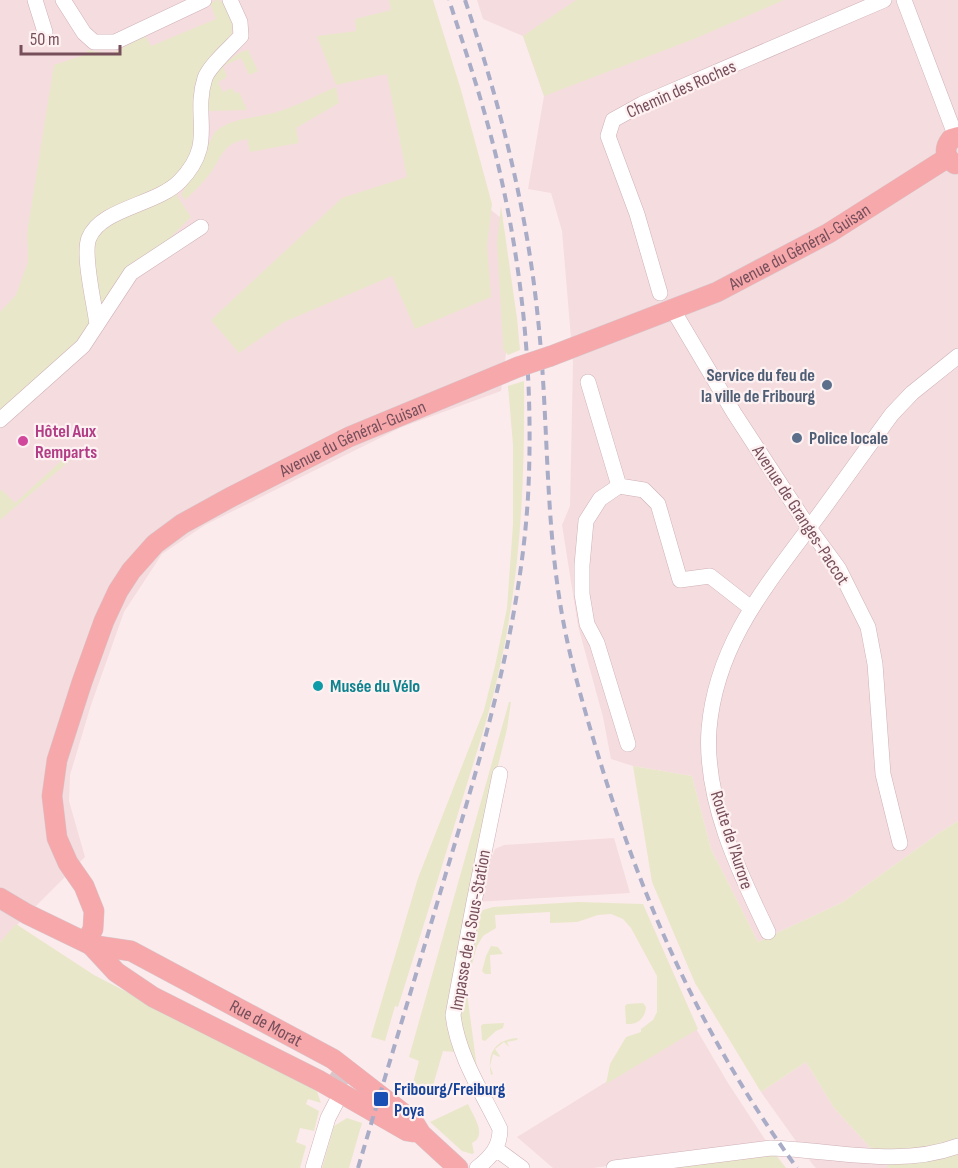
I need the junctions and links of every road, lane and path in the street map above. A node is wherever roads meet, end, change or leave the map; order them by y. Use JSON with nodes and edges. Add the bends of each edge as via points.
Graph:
{"nodes":[{"id":1,"x":35,"y":0,"type":"edge"},
{"id":2,"x":63,"y":0,"type":"edge"},
{"id":3,"x":204,"y":0,"type":"edge"},
{"id":4,"x":231,"y":0,"type":"edge"},
{"id":5,"x":884,"y":0,"type":"edge"},
{"id":6,"x":904,"y":0,"type":"edge"},
{"id":7,"x":45,"y":32,"type":"dead end"},
{"id":8,"x":957,"y":137,"type":"edge"},
{"id":9,"x":953,"y":162,"type":"edge"},
{"id":10,"x":201,"y":228,"type":"dead end"},
{"id":11,"x":660,"y":293,"type":"dead end"},
{"id":12,"x":673,"y":310,"type":"junction"},
{"id":13,"x":97,"y":325,"type":"junction"},
{"id":14,"x":958,"y":356,"type":"edge"},
{"id":15,"x":588,"y":382,"type":"dead end"},
{"id":16,"x":0,"y":420,"type":"edge"},
{"id":17,"x":619,"y":486,"type":"junction"},
{"id":18,"x":809,"y":528,"type":"junction"},
{"id":19,"x":751,"y":608,"type":"junction"},
{"id":20,"x":628,"y":744,"type":"dead end"},
{"id":21,"x":500,"y":774,"type":"dead end"},
{"id":22,"x":900,"y":843,"type":"dead end"},
{"id":23,"x":0,"y":898,"type":"edge"},
{"id":24,"x":768,"y":932,"type":"dead end"},
{"id":25,"x":88,"y":943,"type":"junction"},
{"id":26,"x":331,"y":1073,"type":"tunnel mouth"},
{"id":27,"x":341,"y":1093,"type":"junction"},
{"id":28,"x":421,"y":1134,"type":"junction"},
{"id":29,"x":958,"y":1146,"type":"edge"},
{"id":30,"x":496,"y":1149,"type":"junction"},
{"id":31,"x":313,"y":1168,"type":"edge"},
{"id":32,"x":458,"y":1168,"type":"edge"},
{"id":33,"x":477,"y":1168,"type":"edge"},
{"id":34,"x":522,"y":1168,"type":"edge"},
{"id":35,"x":614,"y":1168,"type":"edge"}],
"edges":[{"from":1,"to":7,"type":"street"},
{"from":2,"to":3,"type":"street","via":[[94,42],[115,42]]},
{"from":4,"to":13,"type":"street","via":[[241,36],[206,75],[201,105],[203,140],[198,156],[166,193],[116,214],[98,226],[88,239]]},
{"from":5,"to":11,"type":"street","name":"Chemin des Roches","via":[[613,120],[608,136],[637,214]]},
{"from":6,"to":8,"type":"street"},
{"from":8,"to":9,"type":"main road","via":[[946,150]]},
{"from":9,"to":12,"type":"main road","name":"Avenue du Général-Guisan","via":[[829,233],[717,292]]},
{"from":10,"to":13,"type":"street","via":[[131,273]]},
{"from":12,"to":18,"type":"street","name":"Avenue de Granges-Paccot"},
{"from":12,"to":25,"type":"main road","name":"Avenue du Général-Guisan","bridge":true,"via":[[518,367],[349,437],[182,524],[155,544],[131,571],[104,621],[57,760],[52,796],[57,838],[94,911]]},
{"from":13,"to":16,"type":"street","via":[[83,346]]},
{"from":14,"to":18,"type":"street","name":"Route de l'Aurore","via":[[892,414]]},
{"from":15,"to":17,"type":"street"},
{"from":17,"to":19,"type":"street","via":[[644,490],[658,504],[680,580],[710,576]]},
{"from":17,"to":20,"type":"street","via":[[600,498],[586,521],[582,594],[586,624],[597,643]]},
{"from":18,"to":19,"type":"street","name":"Route de l'Aurore"},
{"from":18,"to":22,"type":"street","name":"Avenue de Granges-Paccot","via":[[839,569],[868,627],[875,664],[883,774]]},
{"from":19,"to":24,"type":"street","name":"Route de l'Aurore","via":[[720,670],[709,729],[711,768],[733,854]]},
{"from":21,"to":30,"type":"street","name":"Impasse de la Sous-Station","via":[[453,1015],[463,1053],[500,1129]]},
{"from":23,"to":25,"type":"main road","name":"Rue de Morat"},
{"from":25,"to":26,"type":"main road"},
{"from":25,"to":27,"type":"main road","name":"Rue de Morat","via":[[116,972],[153,997]]},
{"from":25,"to":28,"type":"main road","name":"Rue de Morat","via":[[131,951],[333,1059],[413,1121]]},
{"from":27,"to":28,"type":"main road","name":"Rue de Morat","via":[[406,1131]]},
{"from":27,"to":31,"type":"street","via":[[328,1118]]},
{"from":28,"to":32,"type":"main road","name":"Rue de Morat"},
{"from":29,"to":35,"type":"street","via":[[933,1161],[911,1166],[884,1167],[771,1148]]},
{"from":30,"to":33,"type":"street"},
{"from":30,"to":34,"type":"street"}]}
